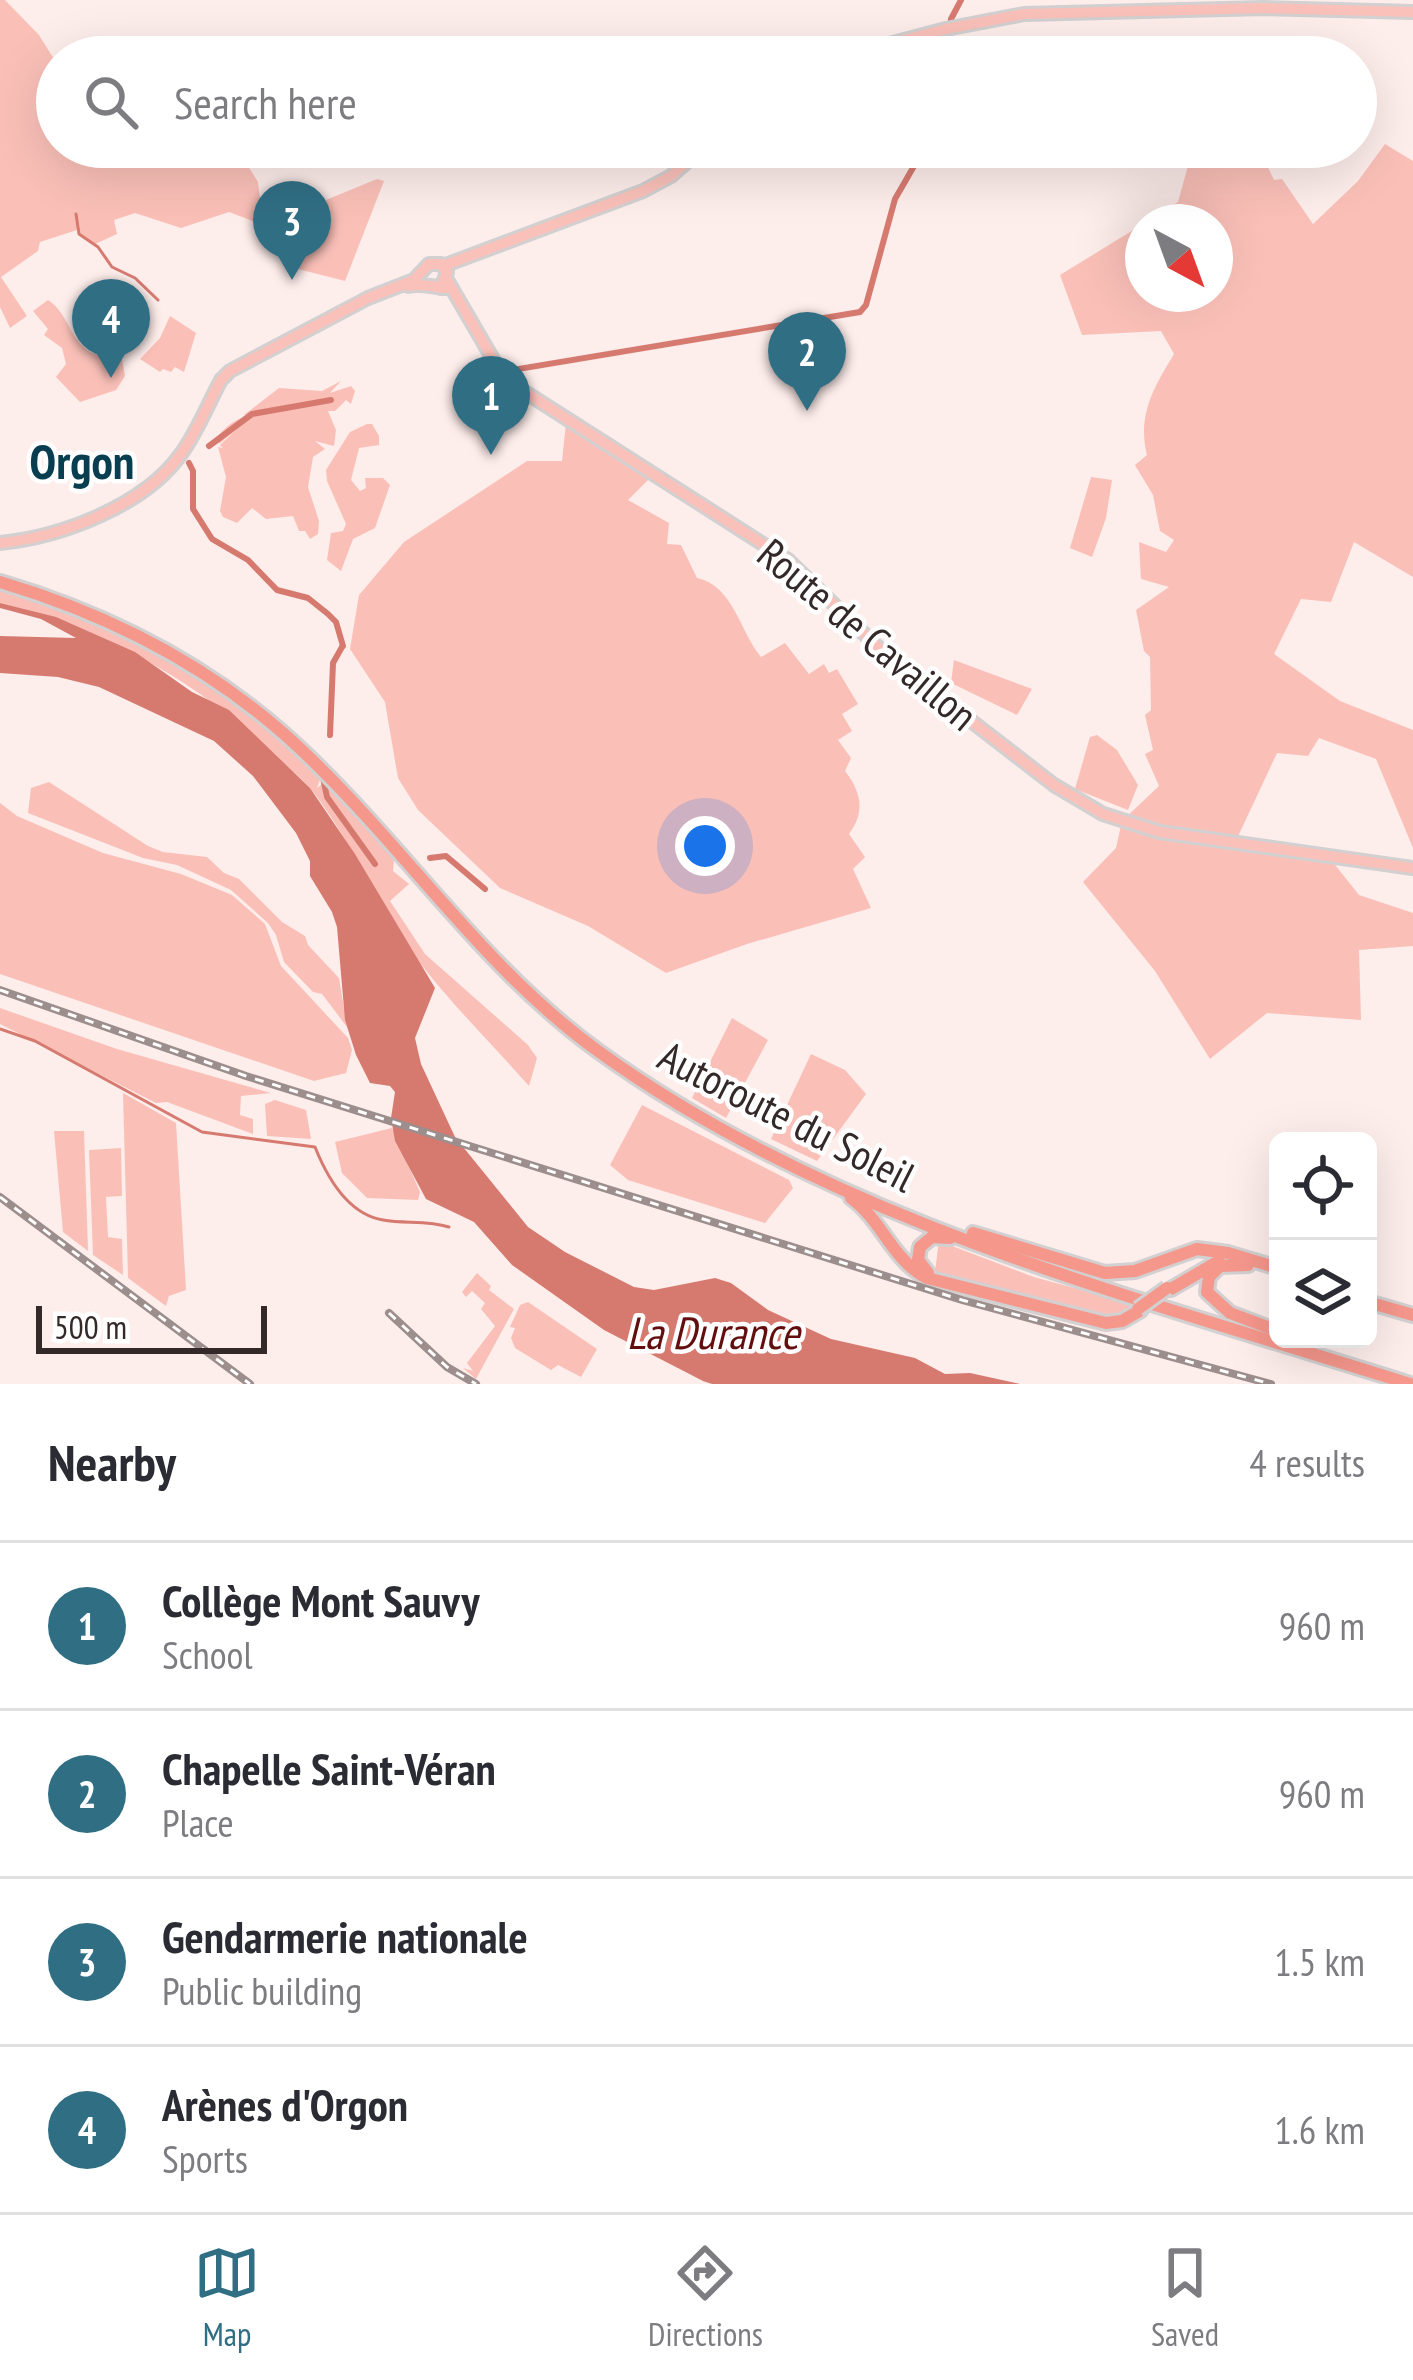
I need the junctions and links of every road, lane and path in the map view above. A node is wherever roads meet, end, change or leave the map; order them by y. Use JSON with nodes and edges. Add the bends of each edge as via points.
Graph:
{"nodes":[{"id":1,"x":1413,"y":12,"type":"edge"},
{"id":2,"x":919,"y":36,"type":"edge"},
{"id":3,"x":680,"y":168,"type":"edge"},
{"id":4,"x":445,"y":277,"type":"junction"},
{"id":5,"x":422,"y":280,"type":"junction"},
{"id":6,"x":0,"y":543,"type":"edge"},
{"id":7,"x":0,"y":578,"type":"edge"},
{"id":8,"x":1413,"y":868,"type":"edge"},
{"id":9,"x":792,"y":1166,"type":"junction"},
{"id":10,"x":977,"y":1238,"type":"junction"},
{"id":11,"x":1257,"y":1264,"type":"junction"},
{"id":12,"x":1269,"y":1268,"type":"edge"},
{"id":13,"x":1377,"y":1301,"type":"edge"},
{"id":14,"x":1139,"y":1309,"type":"junction"},
{"id":15,"x":1413,"y":1311,"type":"edge"},
{"id":16,"x":1269,"y":1328,"type":"edge"},
{"id":17,"x":1269,"y":1329,"type":"edge"},
{"id":18,"x":1321,"y":1348,"type":"edge"},
{"id":19,"x":1412,"y":1381,"type":"edge"}],
"edges":[{"from":1,"to":2,"type":"main road","via":[[1047,13]]},
{"from":3,"to":4,"type":"main road"},
{"from":4,"to":5,"type":"main road","via":[[433,290]]},
{"from":4,"to":5,"type":"main road","via":[[429,264]]},
{"from":4,"to":8,"type":"main road","name":"Route de Cavaillon","via":[[509,381],[788,560],[887,656],[1054,785],[1114,819],[1189,837]]},
{"from":5,"to":6,"type":"main road","via":[[381,293],[223,377],[181,455],[140,491],[70,530]]},
{"from":7,"to":9,"type":"highway","name":"Autoroute du Soleil","via":[[131,631],[248,704],[342,790],[523,990],[638,1079]]},
{"from":7,"to":10,"type":"highway","name":"Autoroute du Soleil","via":[[131,623],[252,698],[332,771],[514,972],[642,1073],[789,1157]]},
{"from":9,"to":10,"type":"highway","name":"Autoroute du Soleil"},
{"from":9,"to":14,"type":"highway","via":[[867,1210],[927,1278],[1106,1323]]},
{"from":10,"to":11,"type":"highway","via":[[1105,1273],[1189,1250]]},
{"from":10,"to":14,"type":"highway","via":[[932,1237],[918,1260],[938,1279],[1096,1319]]},
{"from":10,"to":17,"type":"highway","name":"Autoroute du Soleil"},
{"from":10,"to":19,"type":"highway","name":"Autoroute du Soleil"},
{"from":11,"to":12,"type":"highway"},
{"from":11,"to":14,"type":"highway","bridge":true,"via":[[1214,1260]]},
{"from":11,"to":16,"type":"highway","via":[[1220,1266],[1208,1292],[1230,1313]]},
{"from":13,"to":15,"type":"highway"},
{"from":18,"to":19,"type":"highway","name":"Autoroute du Soleil"}]}
